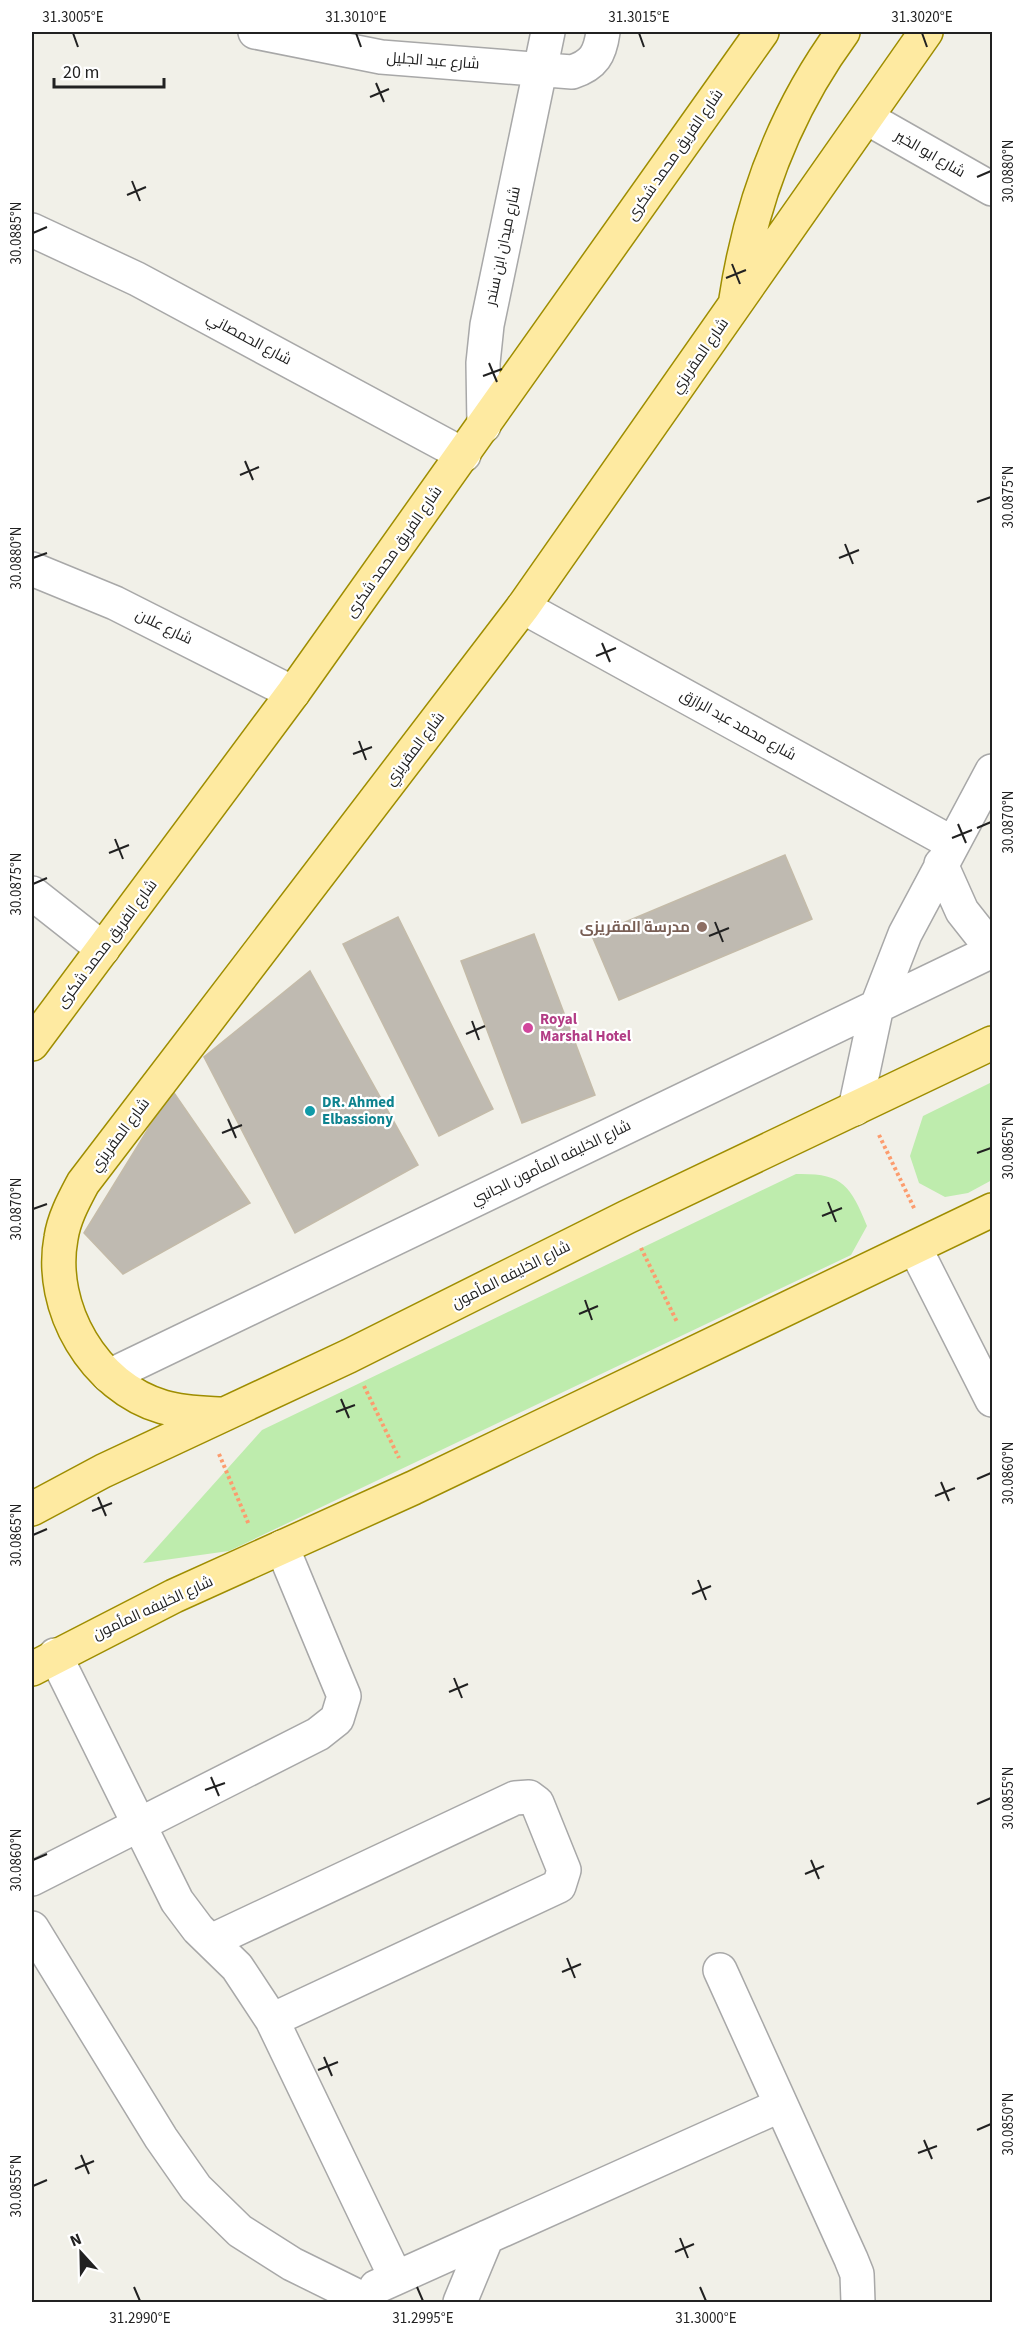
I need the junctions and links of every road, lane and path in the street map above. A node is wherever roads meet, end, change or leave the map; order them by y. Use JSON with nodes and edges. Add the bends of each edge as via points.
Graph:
{"nodes":[{"id":1,"x":255,"y":32,"type":"edge"},
{"id":2,"x":548,"y":32,"type":"edge"},
{"id":3,"x":603,"y":32,"type":"edge"},
{"id":4,"x":843,"y":32,"type":"edge"},
{"id":5,"x":926,"y":32,"type":"edge"},
{"id":6,"x":753,"y":39,"type":"edge"},
{"id":7,"x":383,"y":44,"type":"edge"},
{"id":8,"x":542,"y":69,"type":"junction"},
{"id":9,"x":867,"y":118,"type":"junction"},
{"id":10,"x":993,"y":189,"type":"edge"},
{"id":11,"x":32,"y":230,"type":"edge"},
{"id":12,"x":735,"y":306,"type":"junction"},
{"id":13,"x":484,"y":426,"type":"junction"},
{"id":14,"x":464,"y":454,"type":"junction"},
{"id":15,"x":32,"y":569,"type":"edge"},
{"id":16,"x":524,"y":607,"type":"junction"},
{"id":17,"x":293,"y":693,"type":"junction"},
{"id":18,"x":993,"y":771,"type":"edge"},
{"id":19,"x":947,"y":854,"type":"junction"},
{"id":20,"x":32,"y":893,"type":"edge"},
{"id":21,"x":103,"y":949,"type":"junction"},
{"id":22,"x":993,"y":950,"type":"edge"},
{"id":23,"x":877,"y":1006,"type":"junction"},
{"id":24,"x":993,"y":1043,"type":"edge"},
{"id":25,"x":32,"y":1044,"type":"edge"},
{"id":26,"x":860,"y":1107,"type":"junction"},
{"id":27,"x":993,"y":1210,"type":"edge"},
{"id":28,"x":627,"y":1217,"type":"junction"},
{"id":29,"x":922,"y":1244,"type":"junction"},
{"id":30,"x":692,"y":1352,"type":"junction"},
{"id":31,"x":350,"y":1356,"type":"junction"},
{"id":32,"x":109,"y":1376,"type":"junction"},
{"id":33,"x":993,"y":1400,"type":"edge"},
{"id":34,"x":214,"y":1418,"type":"junction"},
{"id":35,"x":413,"y":1488,"type":"junction"},
{"id":36,"x":32,"y":1509,"type":"edge"},
{"id":37,"x":272,"y":1552,"type":"junction"},
{"id":38,"x":43,"y":1662,"type":"edge"},
{"id":39,"x":139,"y":1824,"type":"junction"},
{"id":40,"x":32,"y":1879,"type":"edge"},
{"id":41,"x":32,"y":1928,"type":"edge"},
{"id":42,"x":211,"y":1941,"type":"junction"},
{"id":43,"x":720,"y":1970,"type":"dead end"},
{"id":44,"x":272,"y":2020,"type":"junction"},
{"id":45,"x":781,"y":2105,"type":"junction"},
{"id":46,"x":487,"y":2236,"type":"junction"},
{"id":47,"x":396,"y":2278,"type":"junction"},
{"id":48,"x":362,"y":2299,"type":"edge"},
{"id":49,"x":460,"y":2302,"type":"edge"},
{"id":50,"x":858,"y":2302,"type":"edge"}],
"edges":[{"from":1,"to":7,"type":"street","name":"شارع عبد الجليل"},
{"from":2,"to":8,"type":"street","name":"شارع ميدان ابن سندر"},
{"from":3,"to":8,"type":"street","via":[[600,51],[583,68],[572,72]]},
{"from":4,"to":12,"type":"main road","via":[[796,105],[772,157],[742,257]]},
{"from":5,"to":9,"type":"main road","name":"شارع المقريزي"},
{"from":6,"to":13,"type":"main road","name":"شارع الفريق محمد شكرى"},
{"from":7,"to":8,"type":"street","name":"شارع عبد الجليل"},
{"from":8,"to":13,"type":"street","name":"شارع ميدان ابن سندر","via":[[487,325]]},
{"from":9,"to":10,"type":"street","name":"شارع ابو الخير"},
{"from":9,"to":12,"type":"main road","name":"شارع المقريزي"},
{"from":11,"to":14,"type":"street","name":"شارع الحمصاني","via":[[137,279]]},
{"from":12,"to":16,"type":"main road","name":"شارع المقريزي"},
{"from":13,"to":14,"type":"main road","name":"شارع الفريق محمد شكرى"},
{"from":14,"to":17,"type":"main road","name":"شارع الفريق محمد شكرى"},
{"from":15,"to":17,"type":"street","name":"شارع علان","via":[[134,612]]},
{"from":16,"to":19,"type":"street","name":"شارع محمد عبد الرازق"},
{"from":16,"to":32,"type":"main road","name":"شارع المقريزي","via":[[83,1183],[61,1238],[63,1299],[73,1327]]},
{"from":17,"to":21,"type":"main road","name":"شارع الفريق محمد شكرى"},
{"from":18,"to":19,"type":"street"},
{"from":19,"to":22,"type":"street","via":[[962,911]]},
{"from":19,"to":23,"type":"street","via":[[905,934]]},
{"from":20,"to":21,"type":"street"},
{"from":21,"to":25,"type":"main road","name":"شارع الفريق محمد شكرى"},
{"from":22,"to":23,"type":"street","name":"شارع الخليفه المأمون الجانبي"},
{"from":23,"to":26,"type":"street"},
{"from":23,"to":32,"type":"street","name":"شارع الخليفه المأمون الجانبي"},
{"from":24,"to":26,"type":"main road","name":"شارع الخليفه المأمون"},
{"from":26,"to":28,"type":"main road","name":"شارع الخليفه المأمون"},
{"from":26,"to":29,"type":"path"},
{"from":27,"to":29,"type":"main road","name":"شارع الخليفه المأمون"},
{"from":28,"to":30,"type":"path"},
{"from":28,"to":31,"type":"main road","name":"شارع الخليفه المأمون"},
{"from":29,"to":30,"type":"main road","name":"شارع الخليفه المأمون"},
{"from":29,"to":33,"type":"street"},
{"from":30,"to":35,"type":"main road","name":"شارع الخليفه المأمون"},
{"from":31,"to":34,"type":"main road","name":"شارع الخليفه المأمون"},
{"from":31,"to":35,"type":"path"},
{"from":32,"to":34,"type":"main road","name":"شارع المقريزي","via":[[134,1394],[162,1406]]},
{"from":34,"to":36,"type":"main road","name":"شارع الخليفه المأمون"},
{"from":34,"to":37,"type":"path"},
{"from":35,"to":37,"type":"main road","name":"شارع الخليفه المأمون"},
{"from":37,"to":38,"type":"main road","name":"شارع الخليفه المأمون"},
{"from":37,"to":39,"type":"street","via":[[344,1696],[337,1719],[318,1734]]},
{"from":38,"to":39,"type":"street"},
{"from":39,"to":40,"type":"street"},
{"from":39,"to":42,"type":"street","via":[[181,1908]]},
{"from":41,"to":48,"type":"street","via":[[196,2188],[240,2231],[292,2264]]},
{"from":42,"to":44,"type":"street","via":[[252,1986]]},
{"from":42,"to":44,"type":"street","via":[[515,1798],[529,1797],[537,1803],[564,1870],[559,1886]]},
{"from":43,"to":45,"type":"street"},
{"from":44,"to":47,"type":"street"},
{"from":45,"to":46,"type":"street"},
{"from":45,"to":50,"type":"street","via":[[857,2274]]},
{"from":46,"to":47,"type":"street"},
{"from":46,"to":49,"type":"street"},
{"from":47,"to":48,"type":"street"}]}
